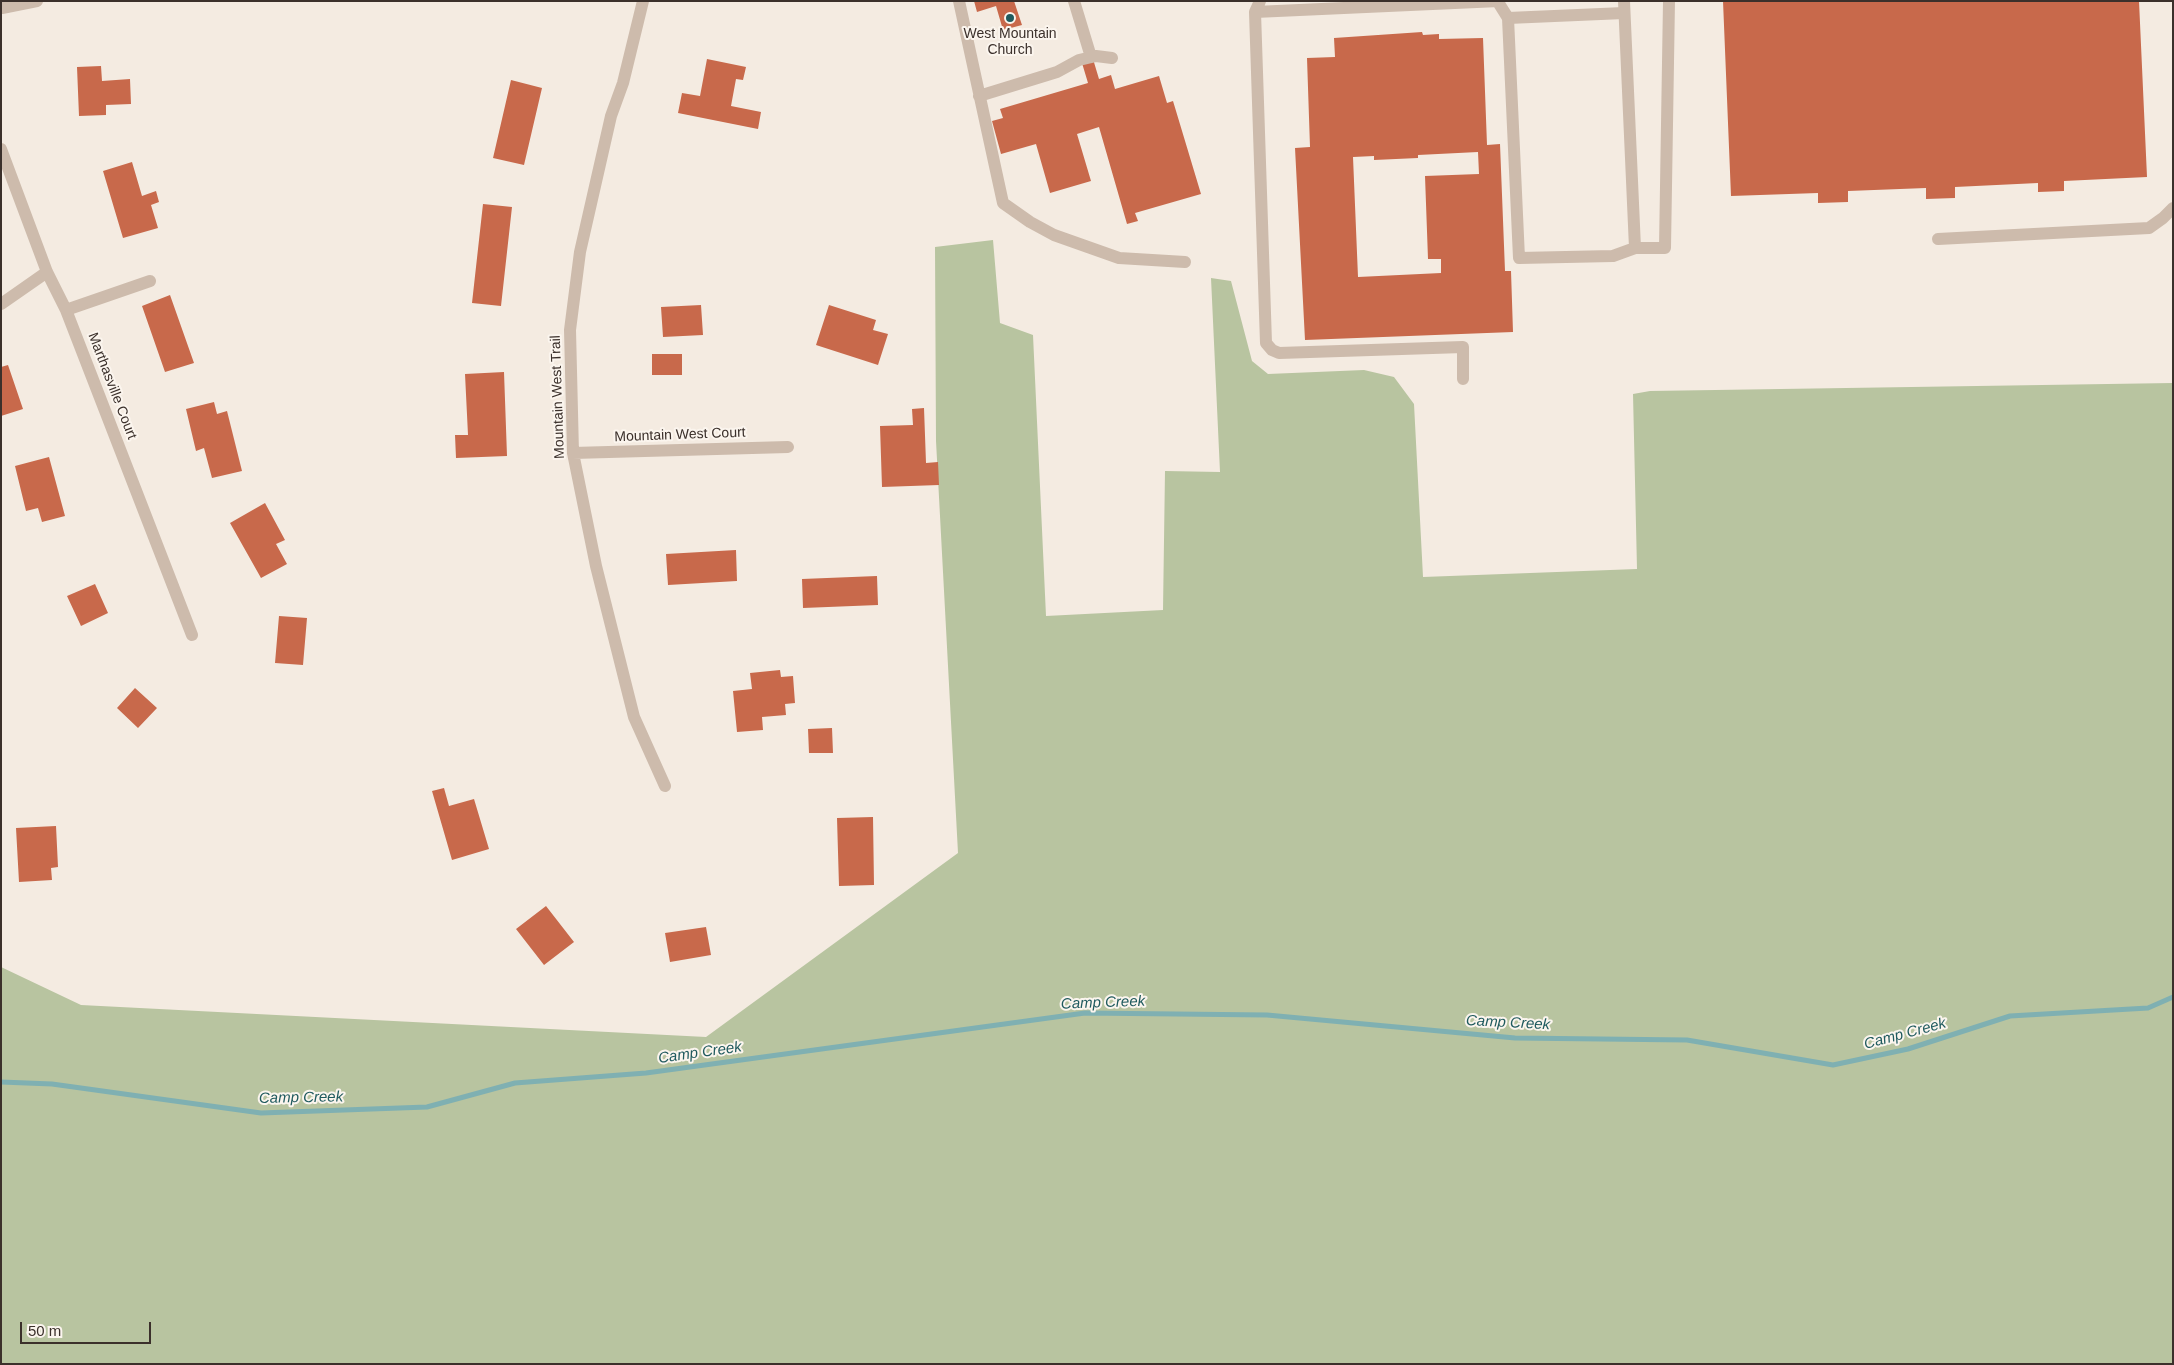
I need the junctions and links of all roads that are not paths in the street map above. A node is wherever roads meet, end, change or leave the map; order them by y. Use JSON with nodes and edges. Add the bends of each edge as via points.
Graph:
{"nodes":[{"id":1,"x":37,"y":1,"type":"edge"},
{"id":2,"x":643,"y":1,"type":"edge"},
{"id":3,"x":959,"y":1,"type":"edge"},
{"id":4,"x":1074,"y":1,"type":"edge"},
{"id":5,"x":1669,"y":1,"type":"edge"},
{"id":6,"x":1498,"y":2,"type":"edge"},
{"id":7,"x":1258,"y":7,"type":"edge"},
{"id":8,"x":1624,"y":7,"type":"edge"},
{"id":9,"x":2,"y":8,"type":"edge"},
{"id":10,"x":1508,"y":18,"type":"junction"},
{"id":11,"x":1091,"y":58,"type":"junction"},
{"id":12,"x":1112,"y":58,"type":"dead end"},
{"id":13,"x":979,"y":96,"type":"junction"},
{"id":14,"x":1,"y":148,"type":"edge"},
{"id":15,"x":2173,"y":208,"type":"edge"},
{"id":16,"x":1938,"y":238,"type":"dead end"},
{"id":17,"x":1635,"y":248,"type":"junction"},
{"id":18,"x":1185,"y":262,"type":"dead end"},
{"id":19,"x":47,"y":272,"type":"junction"},
{"id":20,"x":150,"y":281,"type":"dead end"},
{"id":21,"x":1,"y":304,"type":"edge"},
{"id":22,"x":66,"y":310,"type":"junction"},
{"id":23,"x":1462,"y":379,"type":"dead end"},
{"id":24,"x":788,"y":447,"type":"dead end"},
{"id":25,"x":573,"y":453,"type":"junction"},
{"id":26,"x":192,"y":635,"type":"dead end"},
{"id":27,"x":665,"y":786,"type":"dead end"}],
"edges":[{"from":1,"to":9,"type":"street"},
{"from":2,"to":25,"type":"street","name":"Mountain West Trail","via":[[623,84],[611,116],[580,252],[570,330]]},
{"from":3,"to":13,"type":"street"},
{"from":4,"to":11,"type":"street"},
{"from":5,"to":17,"type":"street","via":[[1665,248]]},
{"from":6,"to":7,"type":"street"},
{"from":6,"to":10,"type":"street"},
{"from":7,"to":23,"type":"street","via":[[1266,343],[1279,353],[1463,347]]},
{"from":8,"to":10,"type":"street"},
{"from":8,"to":17,"type":"street"},
{"from":10,"to":17,"type":"street","via":[[1519,258],[1613,256]]},
{"from":11,"to":12,"type":"street"},
{"from":11,"to":13,"type":"street"},
{"from":13,"to":18,"type":"street","via":[[1003,203],[1054,235],[1119,258]]},
{"from":14,"to":19,"type":"street","name":"Marthasville Court"},
{"from":15,"to":16,"type":"street","via":[[2149,228]]},
{"from":19,"to":21,"type":"street"},
{"from":19,"to":22,"type":"street","name":"Marthasville Court"},
{"from":20,"to":22,"type":"street"},
{"from":22,"to":26,"type":"street","name":"Marthasville Court"},
{"from":24,"to":25,"type":"street","name":"Mountain West Court"},
{"from":25,"to":27,"type":"street","name":"Mountain West Trail","via":[[596,566],[634,717]]}]}
